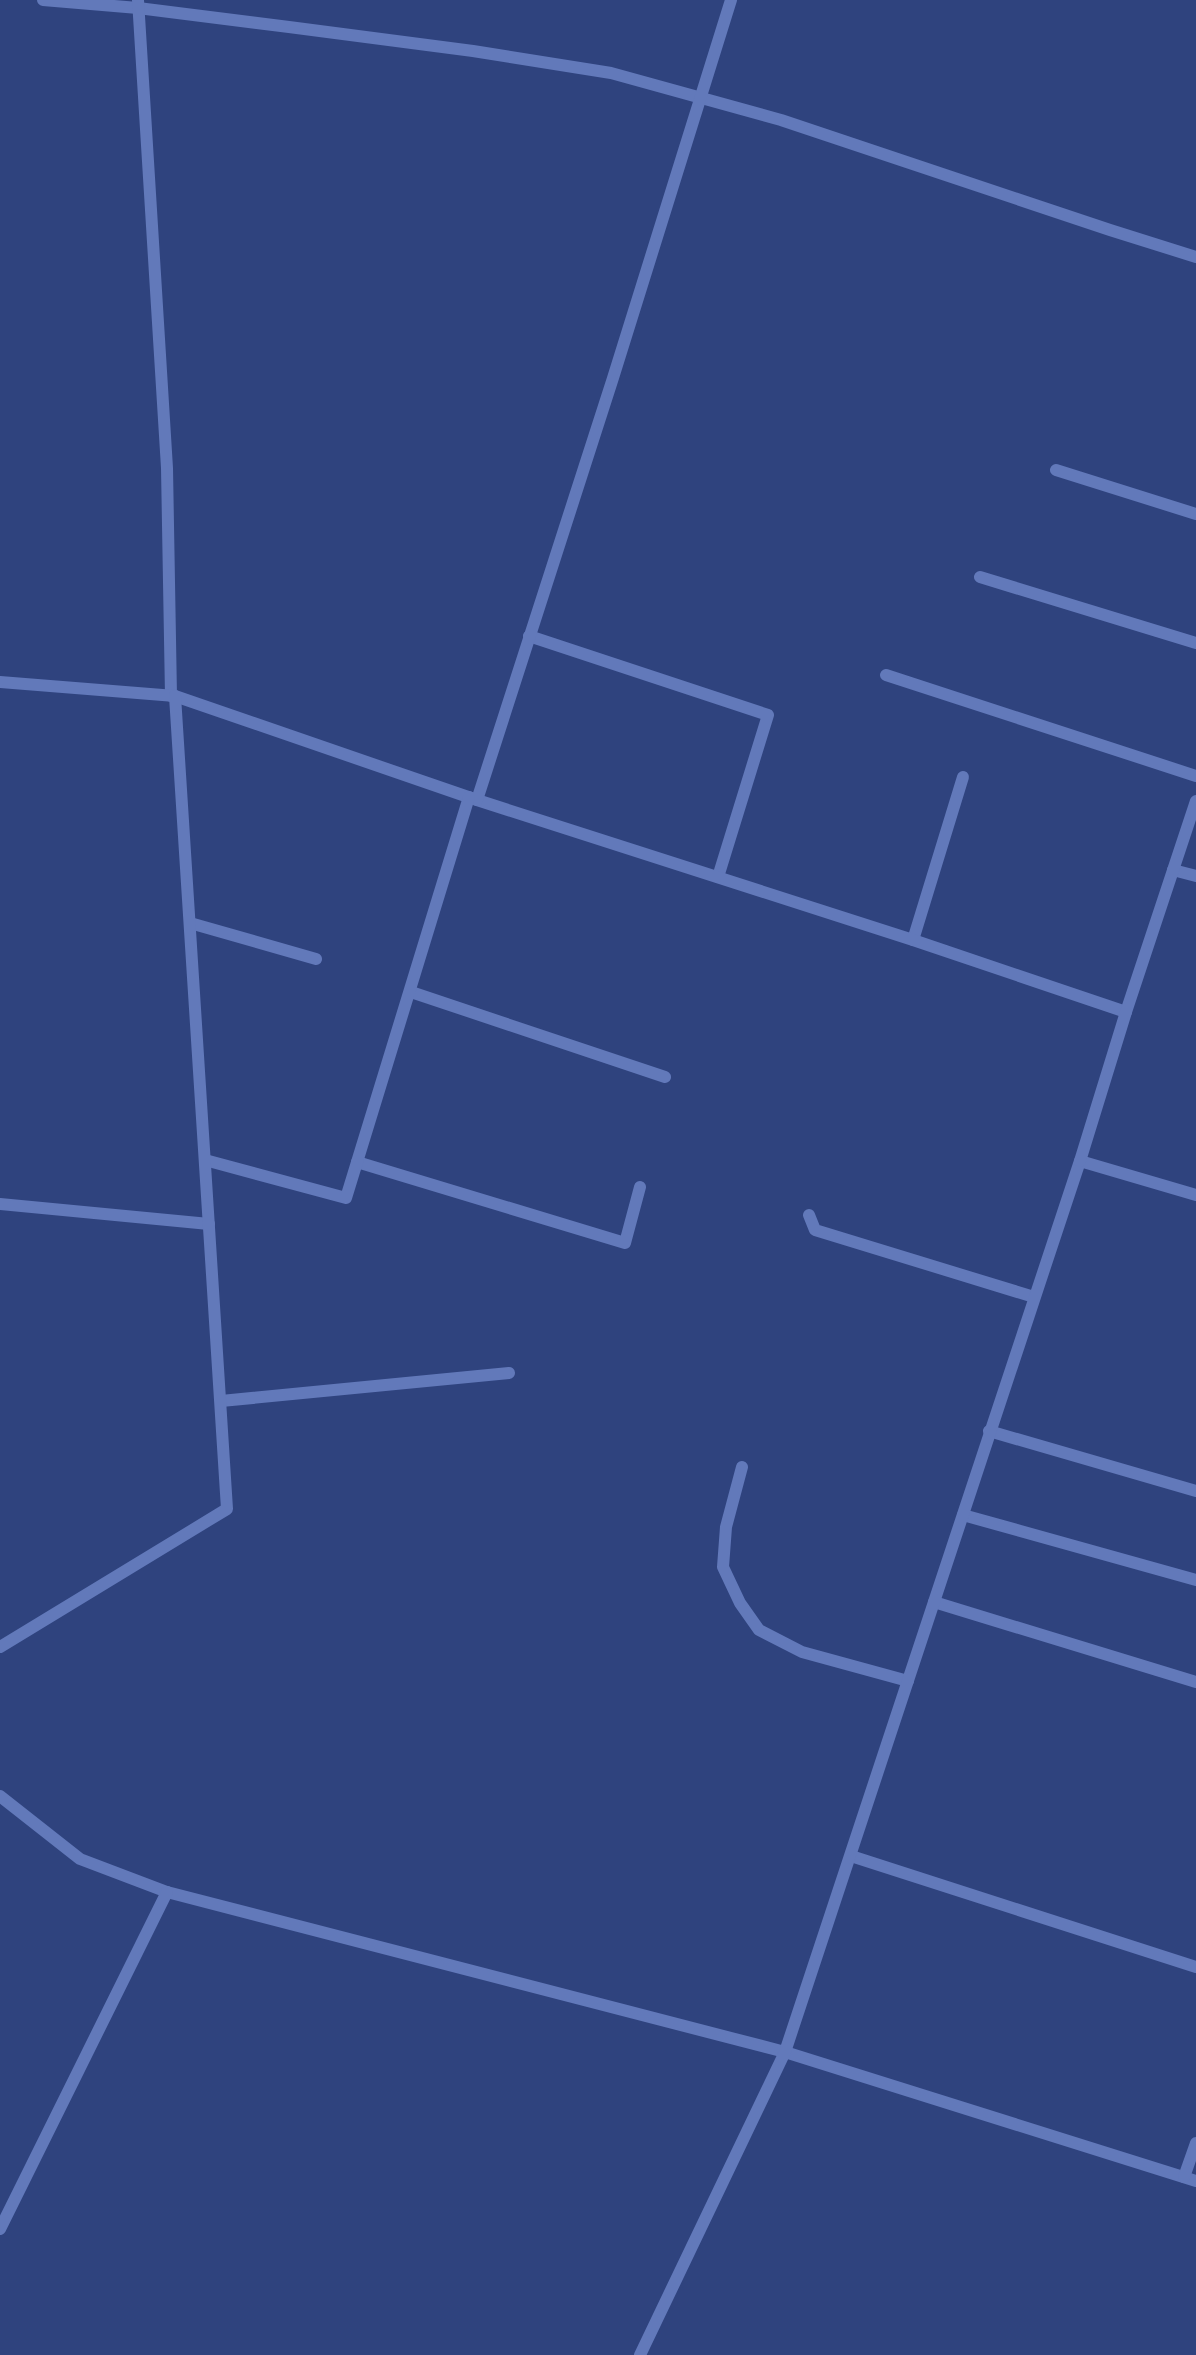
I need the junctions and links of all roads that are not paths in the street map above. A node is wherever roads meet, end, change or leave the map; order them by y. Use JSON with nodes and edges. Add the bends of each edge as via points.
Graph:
{"nodes":[{"id":1,"x":43,"y":0,"type":"edge"},
{"id":2,"x":731,"y":0,"type":"edge"},
{"id":3,"x":138,"y":4,"type":"edge"},
{"id":4,"x":700,"y":97,"type":"junction"},
{"id":5,"x":1196,"y":257,"type":"edge"},
{"id":6,"x":1056,"y":470,"type":"dead end"},
{"id":7,"x":1196,"y":514,"type":"edge"},
{"id":8,"x":980,"y":577,"type":"dead end"},
{"id":9,"x":529,"y":636,"type":"junction"},
{"id":10,"x":1196,"y":643,"type":"edge"},
{"id":11,"x":886,"y":675,"type":"dead end"},
{"id":12,"x":0,"y":682,"type":"edge"},
{"id":13,"x":173,"y":696,"type":"junction"},
{"id":14,"x":1196,"y":776,"type":"edge"},
{"id":15,"x":963,"y":777,"type":"dead end"},
{"id":16,"x":473,"y":799,"type":"junction"},
{"id":17,"x":1196,"y":802,"type":"edge"},
{"id":18,"x":1173,"y":870,"type":"junction"},
{"id":19,"x":1196,"y":876,"type":"edge"},
{"id":20,"x":718,"y":877,"type":"junction"},
{"id":21,"x":190,"y":923,"type":"junction"},
{"id":22,"x":913,"y":940,"type":"junction"},
{"id":23,"x":316,"y":959,"type":"dead end"},
{"id":24,"x":411,"y":992,"type":"junction"},
{"id":25,"x":1126,"y":1012,"type":"junction"},
{"id":26,"x":665,"y":1077,"type":"dead end"},
{"id":27,"x":205,"y":1160,"type":"junction"},
{"id":28,"x":1080,"y":1161,"type":"junction"},
{"id":29,"x":357,"y":1162,"type":"junction"},
{"id":30,"x":640,"y":1187,"type":"dead end"},
{"id":31,"x":1196,"y":1194,"type":"edge"},
{"id":32,"x":0,"y":1204,"type":"edge"},
{"id":33,"x":809,"y":1215,"type":"dead end"},
{"id":34,"x":209,"y":1224,"type":"junction"},
{"id":35,"x":1034,"y":1297,"type":"junction"},
{"id":36,"x":509,"y":1373,"type":"dead end"},
{"id":37,"x":221,"y":1401,"type":"junction"},
{"id":38,"x":989,"y":1431,"type":"junction"},
{"id":39,"x":742,"y":1467,"type":"dead end"},
{"id":40,"x":1196,"y":1491,"type":"edge"},
{"id":41,"x":963,"y":1515,"type":"junction"},
{"id":42,"x":1196,"y":1580,"type":"edge"},
{"id":43,"x":934,"y":1602,"type":"junction"},
{"id":44,"x":0,"y":1646,"type":"edge"},
{"id":45,"x":908,"y":1681,"type":"junction"},
{"id":46,"x":1196,"y":1682,"type":"edge"},
{"id":47,"x":0,"y":1796,"type":"edge"},
{"id":48,"x":851,"y":1856,"type":"junction"},
{"id":49,"x":167,"y":1892,"type":"junction"},
{"id":50,"x":1196,"y":1967,"type":"edge"},
{"id":51,"x":785,"y":2052,"type":"junction"},
{"id":52,"x":1196,"y":2143,"type":"edge"},
{"id":53,"x":1190,"y":2179,"type":"edge"},
{"id":54,"x":0,"y":2229,"type":"edge"},
{"id":55,"x":640,"y":2355,"type":"edge"}],
"edges":[{"from":1,"to":3,"type":"street"},
{"from":2,"to":4,"type":"street"},
{"from":3,"to":4,"type":"street","via":[[602,71]]},
{"from":3,"to":13,"type":"street","via":[[167,468]]},
{"from":4,"to":5,"type":"street","via":[[781,120]]},
{"from":4,"to":9,"type":"street"},
{"from":6,"to":7,"type":"street"},
{"from":8,"to":10,"type":"street"},
{"from":9,"to":16,"type":"street"},
{"from":9,"to":20,"type":"street","via":[[768,715]]},
{"from":11,"to":14,"type":"street"},
{"from":12,"to":13,"type":"street"},
{"from":13,"to":16,"type":"street"},
{"from":13,"to":21,"type":"street"},
{"from":15,"to":22,"type":"street"},
{"from":16,"to":20,"type":"street"},
{"from":16,"to":24,"type":"street"},
{"from":17,"to":18,"type":"street"},
{"from":18,"to":19,"type":"street"},
{"from":18,"to":25,"type":"street"},
{"from":20,"to":22,"type":"street"},
{"from":21,"to":23,"type":"street"},
{"from":21,"to":27,"type":"street"},
{"from":22,"to":25,"type":"street"},
{"from":24,"to":26,"type":"street"},
{"from":24,"to":29,"type":"street"},
{"from":25,"to":28,"type":"street"},
{"from":27,"to":29,"type":"street","via":[[346,1198]]},
{"from":27,"to":34,"type":"street"},
{"from":28,"to":31,"type":"street"},
{"from":28,"to":35,"type":"street"},
{"from":29,"to":30,"type":"street","via":[[625,1243]]},
{"from":32,"to":34,"type":"street"},
{"from":33,"to":35,"type":"street","via":[[814,1230]]},
{"from":34,"to":37,"type":"street"},
{"from":35,"to":38,"type":"street"},
{"from":36,"to":37,"type":"street"},
{"from":37,"to":44,"type":"street","via":[[227,1509]]},
{"from":38,"to":40,"type":"street"},
{"from":38,"to":41,"type":"street"},
{"from":39,"to":45,"type":"street","via":[[726,1527],[723,1567],[740,1603],[759,1630],[802,1652]]},
{"from":41,"to":42,"type":"street"},
{"from":41,"to":43,"type":"street"},
{"from":43,"to":45,"type":"street"},
{"from":43,"to":46,"type":"street"},
{"from":45,"to":48,"type":"street"},
{"from":47,"to":49,"type":"street","via":[[80,1859]]},
{"from":48,"to":50,"type":"street"},
{"from":48,"to":51,"type":"street"},
{"from":49,"to":51,"type":"street"},
{"from":49,"to":54,"type":"street"},
{"from":51,"to":53,"type":"street"},
{"from":51,"to":55,"type":"street"},
{"from":52,"to":53,"type":"street"}]}
